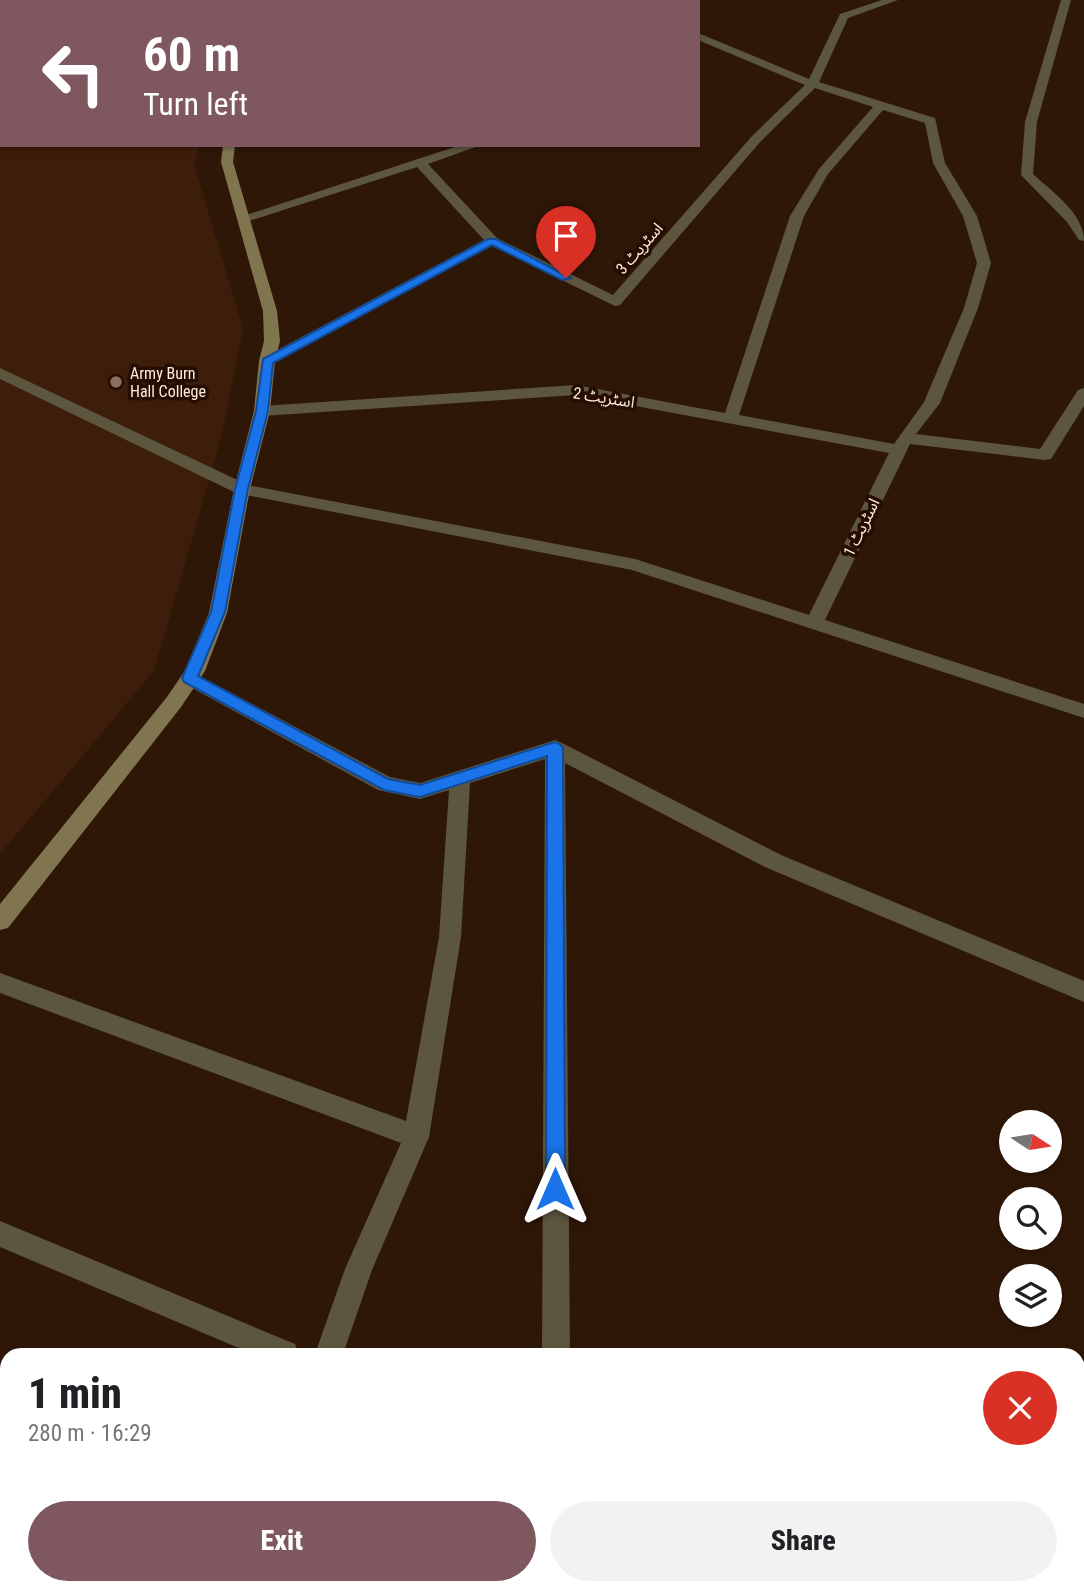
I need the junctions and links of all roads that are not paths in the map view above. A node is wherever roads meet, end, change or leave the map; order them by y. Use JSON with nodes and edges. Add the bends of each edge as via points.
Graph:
{"nodes":[{"id":1,"x":893,"y":0,"type":"edge"},
{"id":2,"x":1066,"y":0,"type":"edge"},
{"id":3,"x":700,"y":37,"type":"edge"},
{"id":4,"x":812,"y":85,"type":"junction"},
{"id":5,"x":881,"y":106,"type":"junction"},
{"id":6,"x":229,"y":147,"type":"edge"},
{"id":7,"x":469,"y":147,"type":"edge"},
{"id":8,"x":420,"y":163,"type":"junction"},
{"id":9,"x":244,"y":218,"type":"junction"},
{"id":10,"x":1078,"y":221,"type":"edge"},
{"id":11,"x":1084,"y":237,"type":"edge"},
{"id":12,"x":492,"y":241,"type":"junction"},
{"id":13,"x":267,"y":361,"type":"junction"},
{"id":14,"x":0,"y":373,"type":"edge"},
{"id":15,"x":1084,"y":393,"type":"edge"},
{"id":16,"x":262,"y":411,"type":"junction"},
{"id":17,"x":730,"y":419,"type":"junction"},
{"id":18,"x":902,"y":444,"type":"junction"},
{"id":19,"x":242,"y":489,"type":"junction"},
{"id":20,"x":815,"y":622,"type":"junction"},
{"id":21,"x":190,"y":678,"type":"junction"},
{"id":22,"x":1084,"y":711,"type":"edge"},
{"id":23,"x":555,"y":748,"type":"junction"},
{"id":24,"x":460,"y":779,"type":"junction"},
{"id":25,"x":0,"y":921,"type":"edge"},
{"id":26,"x":0,"y":982,"type":"edge"},
{"id":27,"x":1084,"y":992,"type":"edge"},
{"id":28,"x":416,"y":1137,"type":"junction"},
{"id":29,"x":0,"y":1234,"type":"edge"},
{"id":30,"x":271,"y":1348,"type":"edge"},
{"id":31,"x":331,"y":1348,"type":"edge"},
{"id":32,"x":555,"y":1348,"type":"edge"}],
"edges":[{"from":1,"to":4,"type":"street","name":"اسٹریٹ 3","via":[[844,16]]},
{"from":2,"to":10,"type":"street","via":[[1031,122],[1027,174]]},
{"from":3,"to":4,"type":"street","name":"اسٹریٹ 1"},
{"from":4,"to":5,"type":"street","name":"اسٹریٹ 1"},
{"from":4,"to":12,"type":"street","name":"اسٹریٹ 3","via":[[757,138],[615,302]]},
{"from":5,"to":17,"type":"street","via":[[819,177],[797,215],[747,380]]},
{"from":5,"to":18,"type":"street","name":"اسٹریٹ 1","via":[[931,121],[939,163],[970,216],[984,263],[932,403]]},
{"from":6,"to":9,"type":"street","via":[[227,162]]},
{"from":7,"to":8,"type":"street"},
{"from":8,"to":9,"type":"street"},
{"from":8,"to":12,"type":"street"},
{"from":9,"to":13,"type":"street","via":[[273,326]]},
{"from":10,"to":11,"type":"street"},
{"from":12,"to":13,"type":"street"},
{"from":13,"to":16,"type":"street"},
{"from":14,"to":19,"type":"street"},
{"from":15,"to":18,"type":"street","name":"اسٹریٹ 2","via":[[1045,455]]},
{"from":16,"to":17,"type":"street","name":"اسٹریٹ 2","via":[[576,390]]},
{"from":16,"to":19,"type":"street"},
{"from":17,"to":18,"type":"street","name":"اسٹریٹ 2"},
{"from":18,"to":20,"type":"street","name":"اسٹریٹ 1"},
{"from":19,"to":20,"type":"street","via":[[635,565]]},
{"from":19,"to":21,"type":"street","via":[[218,612]]},
{"from":20,"to":22,"type":"street"},
{"from":21,"to":24,"type":"street","via":[[384,784],[420,791]]},
{"from":21,"to":25,"type":"street"},
{"from":23,"to":24,"type":"street"},
{"from":23,"to":27,"type":"street","via":[[773,861]]},
{"from":23,"to":32,"type":"street"},
{"from":24,"to":28,"type":"street","via":[[450,937]]},
{"from":26,"to":28,"type":"street"},
{"from":28,"to":31,"type":"street","via":[[359,1269]]},
{"from":29,"to":30,"type":"street"}]}
